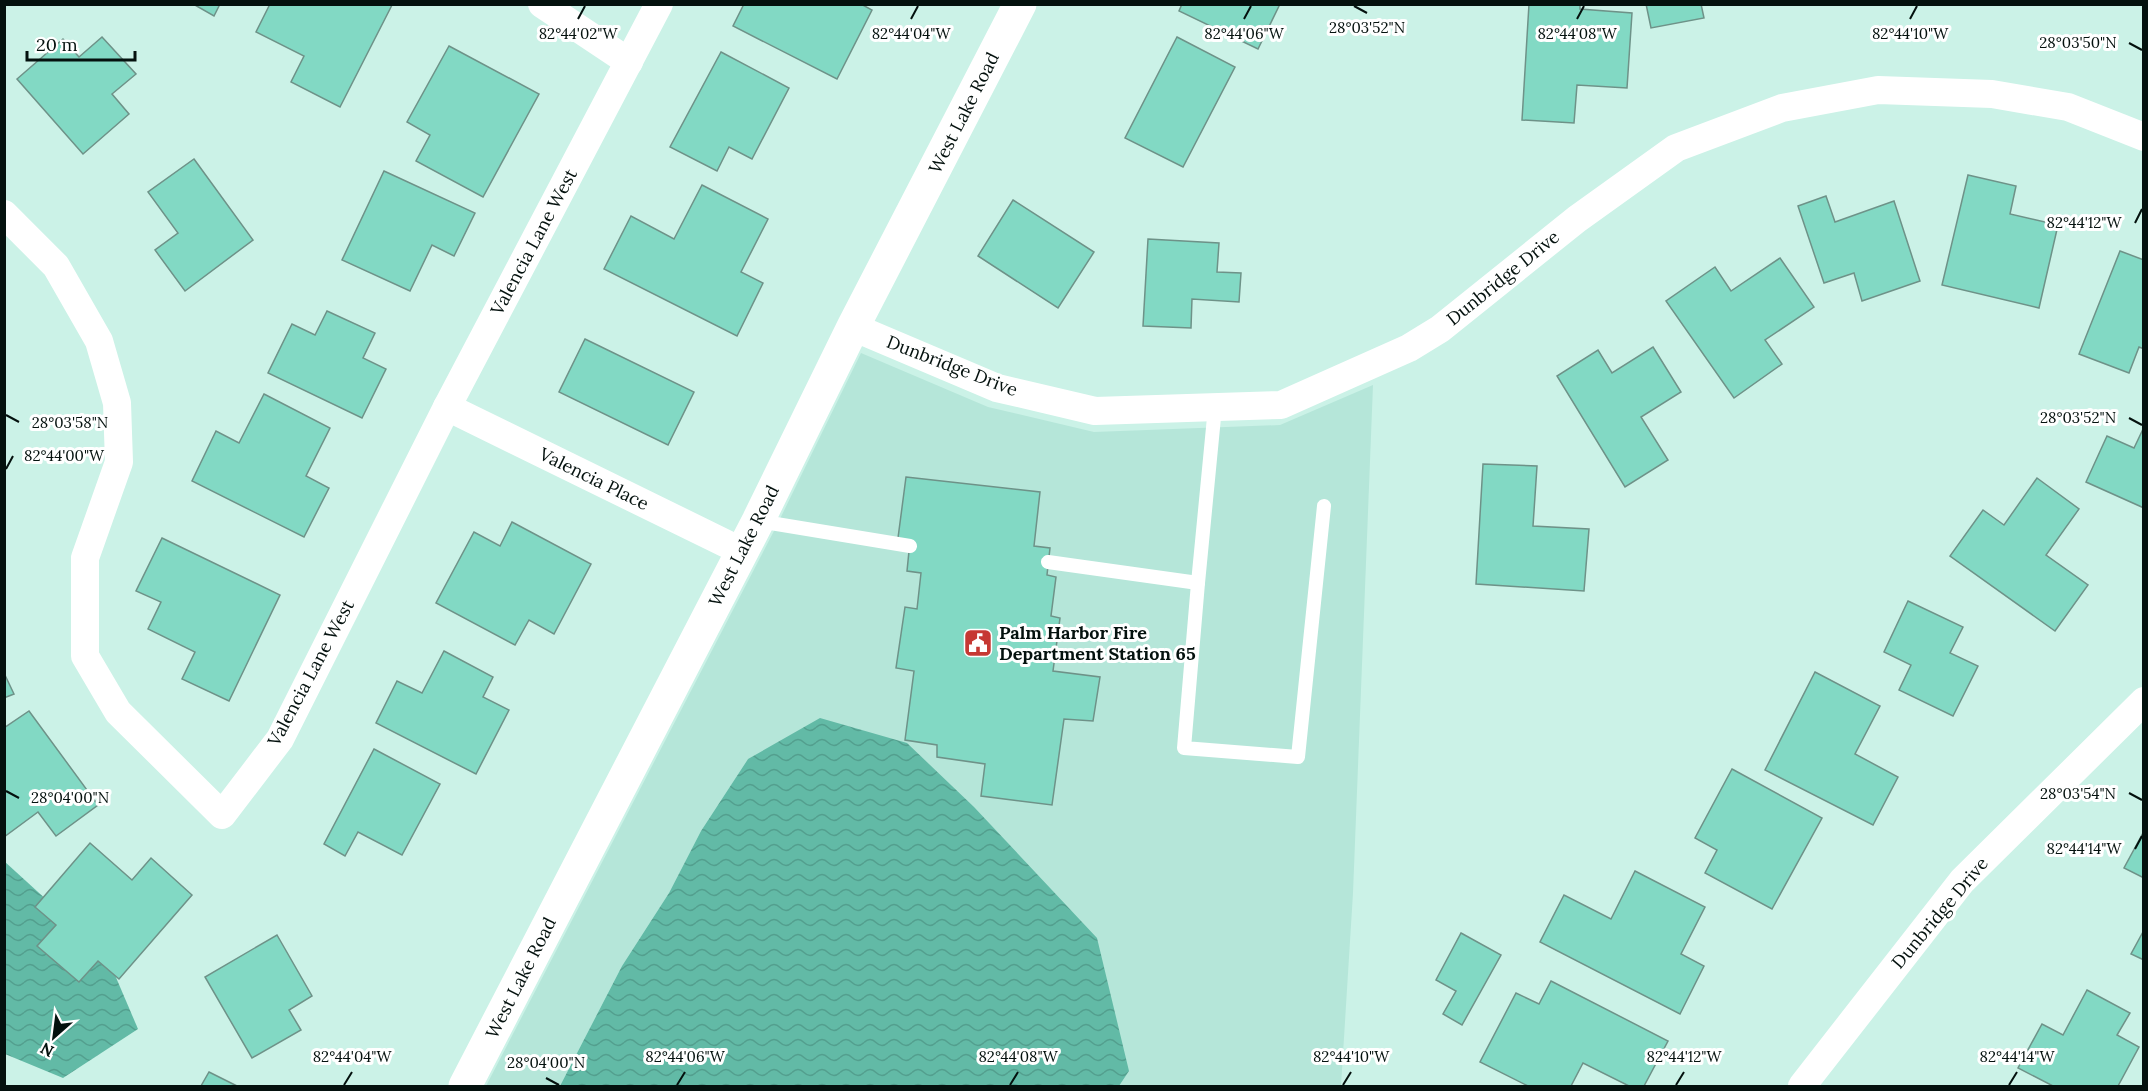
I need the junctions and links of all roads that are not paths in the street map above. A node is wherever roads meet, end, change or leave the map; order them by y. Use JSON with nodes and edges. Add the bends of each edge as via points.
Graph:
{"nodes":[{"id":1,"x":542,"y":4,"type":"edge"},
{"id":2,"x":659,"y":4,"type":"edge"},
{"id":3,"x":1020,"y":4,"type":"edge"},
{"id":4,"x":629,"y":62,"type":"junction"},
{"id":5,"x":2144,"y":137,"type":"edge"},
{"id":6,"x":4,"y":213,"type":"edge"},
{"id":7,"x":853,"y":327,"type":"junction"},
{"id":8,"x":447,"y":407,"type":"junction"},
{"id":9,"x":1215,"y":407,"type":"junction"},
{"id":10,"x":1324,"y":506,"type":"dead end"},
{"id":11,"x":758,"y":521,"type":"junction"},
{"id":12,"x":910,"y":546,"type":"dead end"},
{"id":13,"x":741,"y":551,"type":"junction"},
{"id":14,"x":1048,"y":562,"type":"dead end"},
{"id":15,"x":1198,"y":583,"type":"junction"},
{"id":16,"x":2144,"y":701,"type":"edge"},
{"id":17,"x":465,"y":1086,"type":"edge"},
{"id":18,"x":1802,"y":1086,"type":"edge"}],
"edges":[{"from":1,"to":4,"type":"street"},
{"from":2,"to":4,"type":"street","name":"Valencia Lane West"},
{"from":3,"to":7,"type":"street","name":"West Lake Road"},
{"from":4,"to":8,"type":"street","name":"Valencia Lane West"},
{"from":5,"to":9,"type":"street","name":"Dunbridge Drive","via":[[2068,107],[1992,94],[1878,90],[1782,108],[1676,148],[1577,219],[1440,329],[1409,348],[1281,405]]},
{"from":6,"to":8,"type":"street","name":"Valencia Lane West","via":[[56,266],[99,341],[117,403],[119,462],[84,558],[86,656],[118,712],[222,815],[280,739]]},
{"from":7,"to":9,"type":"street","name":"Dunbridge Drive","via":[[997,388],[1095,411]]},
{"from":7,"to":11,"type":"street","name":"West Lake Road"},
{"from":8,"to":13,"type":"street","name":"Valencia Place"},
{"from":9,"to":15,"type":"lane"},
{"from":10,"to":15,"type":"lane","via":[[1298,757],[1184,748]]},
{"from":11,"to":12,"type":"lane"},
{"from":11,"to":13,"type":"street","name":"West Lake Road"},
{"from":13,"to":17,"type":"street","name":"West Lake Road"},
{"from":14,"to":15,"type":"lane"},
{"from":16,"to":18,"type":"street","name":"Dunbridge Drive","via":[[1962,881]]}]}
